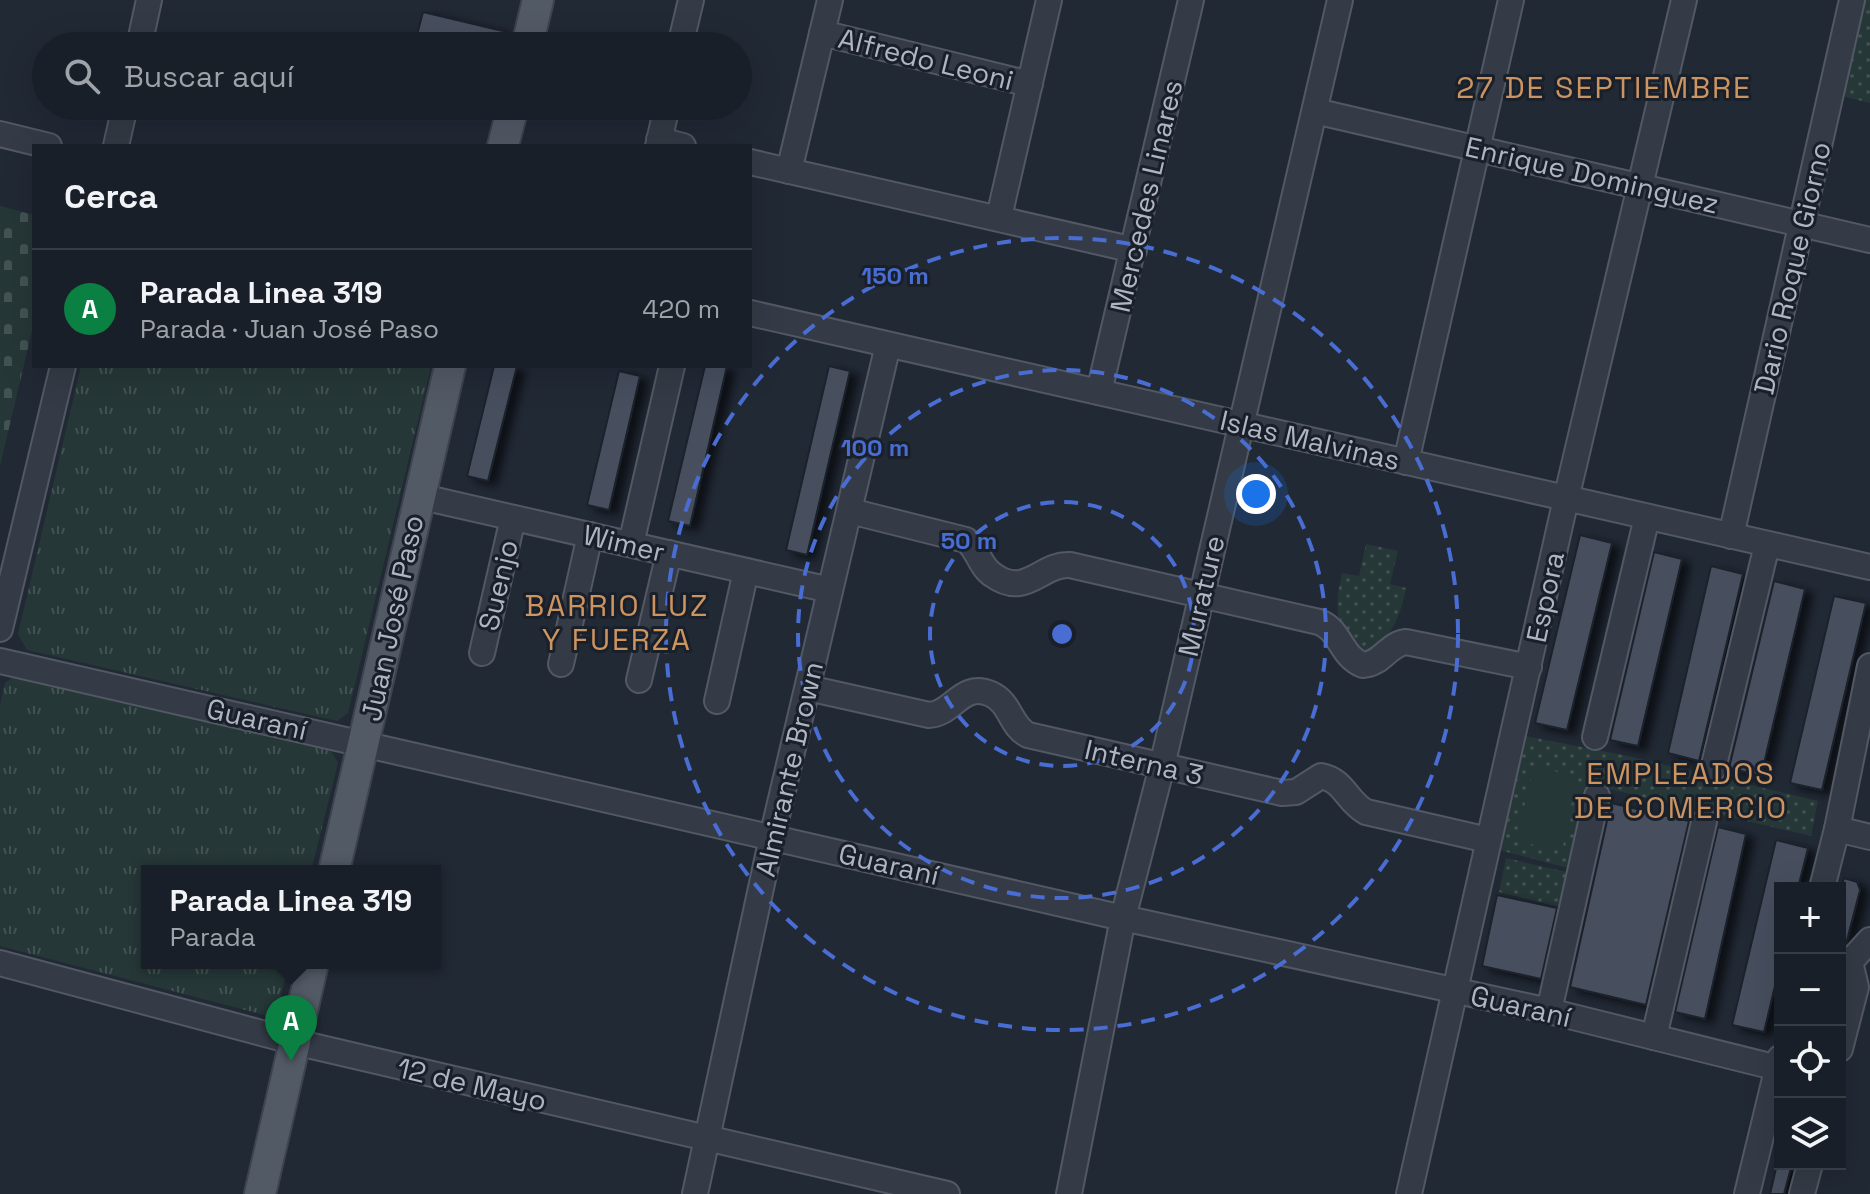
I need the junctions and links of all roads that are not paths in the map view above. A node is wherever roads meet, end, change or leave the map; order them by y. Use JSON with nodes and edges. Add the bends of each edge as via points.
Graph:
{"nodes":[{"id":1,"x":149,"y":0,"type":"edge"},
{"id":2,"x":538,"y":0,"type":"edge"},
{"id":3,"x":691,"y":0,"type":"edge"},
{"id":4,"x":830,"y":0,"type":"edge"},
{"id":5,"x":1049,"y":0,"type":"edge"},
{"id":6,"x":1191,"y":0,"type":"edge"},
{"id":7,"x":1340,"y":0,"type":"edge"},
{"id":8,"x":1511,"y":0,"type":"edge"},
{"id":9,"x":1684,"y":0,"type":"edge"},
{"id":10,"x":1852,"y":0,"type":"edge"},
{"id":11,"x":142,"y":32,"type":"edge"},
{"id":12,"x":530,"y":32,"type":"edge"},
{"id":13,"x":683,"y":32,"type":"edge"},
{"id":14,"x":822,"y":33,"type":"junction"},
{"id":15,"x":1030,"y":84,"type":"junction"},
{"id":16,"x":1315,"y":111,"type":"junction"},
{"id":17,"x":122,"y":120,"type":"edge"},
{"id":18,"x":510,"y":120,"type":"edge"},
{"id":19,"x":664,"y":120,"type":"edge"},
{"id":20,"x":0,"y":134,"type":"edge"},
{"id":21,"x":658,"y":143,"type":"edge"},
{"id":22,"x":41,"y":144,"type":"edge"},
{"id":23,"x":116,"y":144,"type":"edge"},
{"id":24,"x":504,"y":144,"type":"edge"},
{"id":25,"x":1477,"y":149,"type":"junction"},
{"id":26,"x":752,"y":162,"type":"edge"},
{"id":27,"x":789,"y":171,"type":"junction"},
{"id":28,"x":1641,"y":187,"type":"junction"},
{"id":29,"x":999,"y":217,"type":"junction"},
{"id":30,"x":1802,"y":224,"type":"junction"},
{"id":31,"x":1870,"y":240,"type":"edge"},
{"id":32,"x":1134,"y":250,"type":"junction"},
{"id":33,"x":752,"y":313,"type":"edge"},
{"id":34,"x":888,"y":345,"type":"junction"},
{"id":35,"x":63,"y":368,"type":"edge"},
{"id":36,"x":450,"y":368,"type":"edge"},
{"id":37,"x":672,"y":368,"type":"edge"},
{"id":38,"x":1099,"y":392,"type":"junction"},
{"id":39,"x":1241,"y":423,"type":"junction"},
{"id":40,"x":1406,"y":462,"type":"junction"},
{"id":41,"x":418,"y":496,"type":"junction"},
{"id":42,"x":1566,"y":499,"type":"junction"},
{"id":43,"x":850,"y":511,"type":"junction"},
{"id":44,"x":1647,"y":517,"type":"junction"},
{"id":45,"x":513,"y":518,"type":"junction"},
{"id":46,"x":590,"y":535,"type":"junction"},
{"id":47,"x":1731,"y":536,"type":"junction"},
{"id":48,"x":631,"y":544,"type":"junction"},
{"id":49,"x":1767,"y":545,"type":"junction"},
{"id":50,"x":669,"y":553,"type":"junction"},
{"id":51,"x":1870,"y":567,"type":"edge"},
{"id":52,"x":746,"y":571,"type":"junction"},
{"id":53,"x":830,"y":590,"type":"junction"},
{"id":54,"x":1201,"y":594,"type":"junction"},
{"id":55,"x":0,"y":629,"type":"edge"},
{"id":56,"x":482,"y":653,"type":"dead end"},
{"id":57,"x":0,"y":661,"type":"edge"},
{"id":58,"x":561,"y":664,"type":"dead end"},
{"id":59,"x":1870,"y":666,"type":"edge"},
{"id":60,"x":1529,"y":667,"type":"junction"},
{"id":61,"x":639,"y":680,"type":"dead end"},
{"id":62,"x":808,"y":688,"type":"junction"},
{"id":63,"x":717,"y":701,"type":"dead end"},
{"id":64,"x":1595,"y":737,"type":"dead end"},
{"id":65,"x":365,"y":743,"type":"junction"},
{"id":66,"x":1162,"y":766,"type":"junction"},
{"id":67,"x":1713,"y":769,"type":"dead end"},
{"id":68,"x":1597,"y":796,"type":"dead end"},
{"id":69,"x":1704,"y":822,"type":"dead end"},
{"id":70,"x":1837,"y":829,"type":"junction"},
{"id":71,"x":772,"y":837,"type":"junction"},
{"id":72,"x":1870,"y":837,"type":"edge"},
{"id":73,"x":1488,"y":840,"type":"junction"},
{"id":74,"x":335,"y":865,"type":"edge"},
{"id":75,"x":1824,"y":882,"type":"edge"},
{"id":76,"x":1123,"y":918,"type":"junction"},
{"id":77,"x":1870,"y":940,"type":"edge"},
{"id":78,"x":1846,"y":959,"type":"edge"},
{"id":79,"x":1846,"y":962,"type":"edge"},
{"id":80,"x":0,"y":963,"type":"edge"},
{"id":81,"x":312,"y":969,"type":"edge"},
{"id":82,"x":1453,"y":991,"type":"junction"},
{"id":83,"x":1549,"y":1011,"type":"junction"},
{"id":84,"x":1846,"y":1026,"type":"edge"},
{"id":85,"x":1654,"y":1037,"type":"junction"},
{"id":86,"x":295,"y":1042,"type":"junction"},
{"id":87,"x":1774,"y":1062,"type":"edge"},
{"id":88,"x":1774,"y":1083,"type":"edge"},
{"id":89,"x":707,"y":1139,"type":"junction"},
{"id":90,"x":1808,"y":1170,"type":"edge"},
{"id":91,"x":260,"y":1194,"type":"edge"},
{"id":92,"x":695,"y":1194,"type":"edge"},
{"id":93,"x":947,"y":1194,"type":"edge"},
{"id":94,"x":1069,"y":1194,"type":"edge"},
{"id":95,"x":1409,"y":1194,"type":"edge"},
{"id":96,"x":1747,"y":1194,"type":"edge"},
{"id":97,"x":1802,"y":1194,"type":"edge"}],
"edges":[{"from":1,"to":11,"type":"street"},
{"from":2,"to":12,"type":"main road"},
{"from":3,"to":13,"type":"street"},
{"from":4,"to":14,"type":"street"},
{"from":5,"to":15,"type":"street"},
{"from":6,"to":32,"type":"street","name":"Mercedes Linares"},
{"from":7,"to":16,"type":"street","name":"Murature"},
{"from":8,"to":25,"type":"street"},
{"from":9,"to":28,"type":"street","name":"Espora"},
{"from":10,"to":30,"type":"street","name":"Dario Roque Giorno"},
{"from":14,"to":15,"type":"street","name":"Alfredo Leoni"},
{"from":14,"to":27,"type":"street"},
{"from":15,"to":29,"type":"street"},
{"from":16,"to":25,"type":"street","name":"Enrique Dominguez"},
{"from":16,"to":39,"type":"street","name":"Murature"},
{"from":17,"to":23,"type":"street"},
{"from":18,"to":24,"type":"main road"},
{"from":19,"to":21,"type":"street"},
{"from":20,"to":22,"type":"street"},
{"from":25,"to":28,"type":"street","name":"Enrique Dominguez"},
{"from":25,"to":40,"type":"street"},
{"from":26,"to":27,"type":"street"},
{"from":27,"to":29,"type":"street"},
{"from":28,"to":30,"type":"street","name":"Enrique Dominguez"},
{"from":28,"to":42,"type":"street","name":"Espora"},
{"from":29,"to":32,"type":"street"},
{"from":30,"to":31,"type":"street","name":"Enrique Dominguez"},
{"from":30,"to":47,"type":"street","name":"Dario Roque Giorno"},
{"from":32,"to":38,"type":"street","name":"Mercedes Linares"},
{"from":33,"to":34,"type":"street","name":"Islas Malvinas"},
{"from":34,"to":38,"type":"street","name":"Islas Malvinas"},
{"from":34,"to":43,"type":"street","name":"Almirante Brown"},
{"from":35,"to":55,"type":"street"},
{"from":36,"to":41,"type":"main road","name":"Juan José Paso"},
{"from":37,"to":48,"type":"street"},
{"from":38,"to":39,"type":"street","name":"Islas Malvinas"},
{"from":39,"to":40,"type":"street","name":"Islas Malvinas"},
{"from":39,"to":54,"type":"street","name":"Murature"},
{"from":40,"to":42,"type":"street","name":"Islas Malvinas"},
{"from":41,"to":45,"type":"street","name":"Wimer"},
{"from":41,"to":65,"type":"main road","name":"Juan José Paso"},
{"from":42,"to":44,"type":"street","name":"Islas Malvinas"},
{"from":42,"to":60,"type":"street","name":"Espora"},
{"from":43,"to":53,"type":"street","name":"Almirante Brown"},
{"from":43,"to":54,"type":"street","via":[[966,540],[994,577],[1008,581],[1022,584],[1052,567],[1070,565]]},
{"from":44,"to":47,"type":"street","name":"Islas Malvinas"},
{"from":44,"to":64,"type":"street"},
{"from":45,"to":46,"type":"street","name":"Wimer"},
{"from":45,"to":56,"type":"street","name":"Suenjo"},
{"from":46,"to":48,"type":"street","name":"Wimer"},
{"from":46,"to":58,"type":"street"},
{"from":47,"to":49,"type":"street","name":"Islas Malvinas"},
{"from":48,"to":50,"type":"street","name":"Wimer"},
{"from":49,"to":51,"type":"street","name":"Islas Malvinas"},
{"from":49,"to":67,"type":"street"},
{"from":50,"to":52,"type":"street","name":"Wimer"},
{"from":50,"to":61,"type":"street"},
{"from":52,"to":53,"type":"street","name":"Wimer"},
{"from":52,"to":63,"type":"street"},
{"from":53,"to":62,"type":"street","name":"Almirante Brown"},
{"from":54,"to":60,"type":"street","via":[[1327,625],[1347,656],[1363,665],[1406,642]]},
{"from":54,"to":66,"type":"street","name":"Murature"},
{"from":57,"to":65,"type":"street","name":"Guaraní"},
{"from":59,"to":70,"type":"street"},
{"from":60,"to":73,"type":"street","name":"Espora"},
{"from":62,"to":66,"type":"street","name":"Interna 3","via":[[929,715],[944,711],[963,694],[981,691],[1004,703],[1015,727],[1028,735]]},
{"from":62,"to":71,"type":"street","name":"Almirante Brown"},
{"from":65,"to":71,"type":"street","name":"Guaraní"},
{"from":65,"to":74,"type":"main road","name":"Juan José Paso"},
{"from":66,"to":73,"type":"street","name":"Interna 3","via":[[1282,793],[1296,792],[1321,776],[1331,778],[1366,812]]},
{"from":66,"to":76,"type":"street","name":"Murature"},
{"from":68,"to":83,"type":"street"},
{"from":69,"to":85,"type":"street"},
{"from":70,"to":72,"type":"street"},
{"from":70,"to":75,"type":"street"},
{"from":71,"to":76,"type":"street","name":"Guaraní"},
{"from":71,"to":89,"type":"street","name":"Almirante Brown"},
{"from":73,"to":82,"type":"street","name":"Espora"},
{"from":76,"to":82,"type":"street","name":"Guaraní"},
{"from":76,"to":94,"type":"street","name":"Murature"},
{"from":77,"to":78,"type":"street"},
{"from":79,"to":84,"type":"street","via":[[1856,987]]},
{"from":80,"to":86,"type":"street","name":"12 de Mayo"},
{"from":81,"to":86,"type":"main road"},
{"from":82,"to":83,"type":"street","name":"Guaraní"},
{"from":82,"to":95,"type":"street","name":"Espora"},
{"from":83,"to":85,"type":"street","name":"Guaraní"},
{"from":85,"to":87,"type":"street","name":"Guaraní"},
{"from":86,"to":89,"type":"street","name":"12 de Mayo"},
{"from":86,"to":91,"type":"main road"},
{"from":88,"to":96,"type":"street"},
{"from":89,"to":92,"type":"street","name":"Almirante Brown"},
{"from":89,"to":93,"type":"street","name":"12 de Mayo"},
{"from":90,"to":97,"type":"street"}]}
